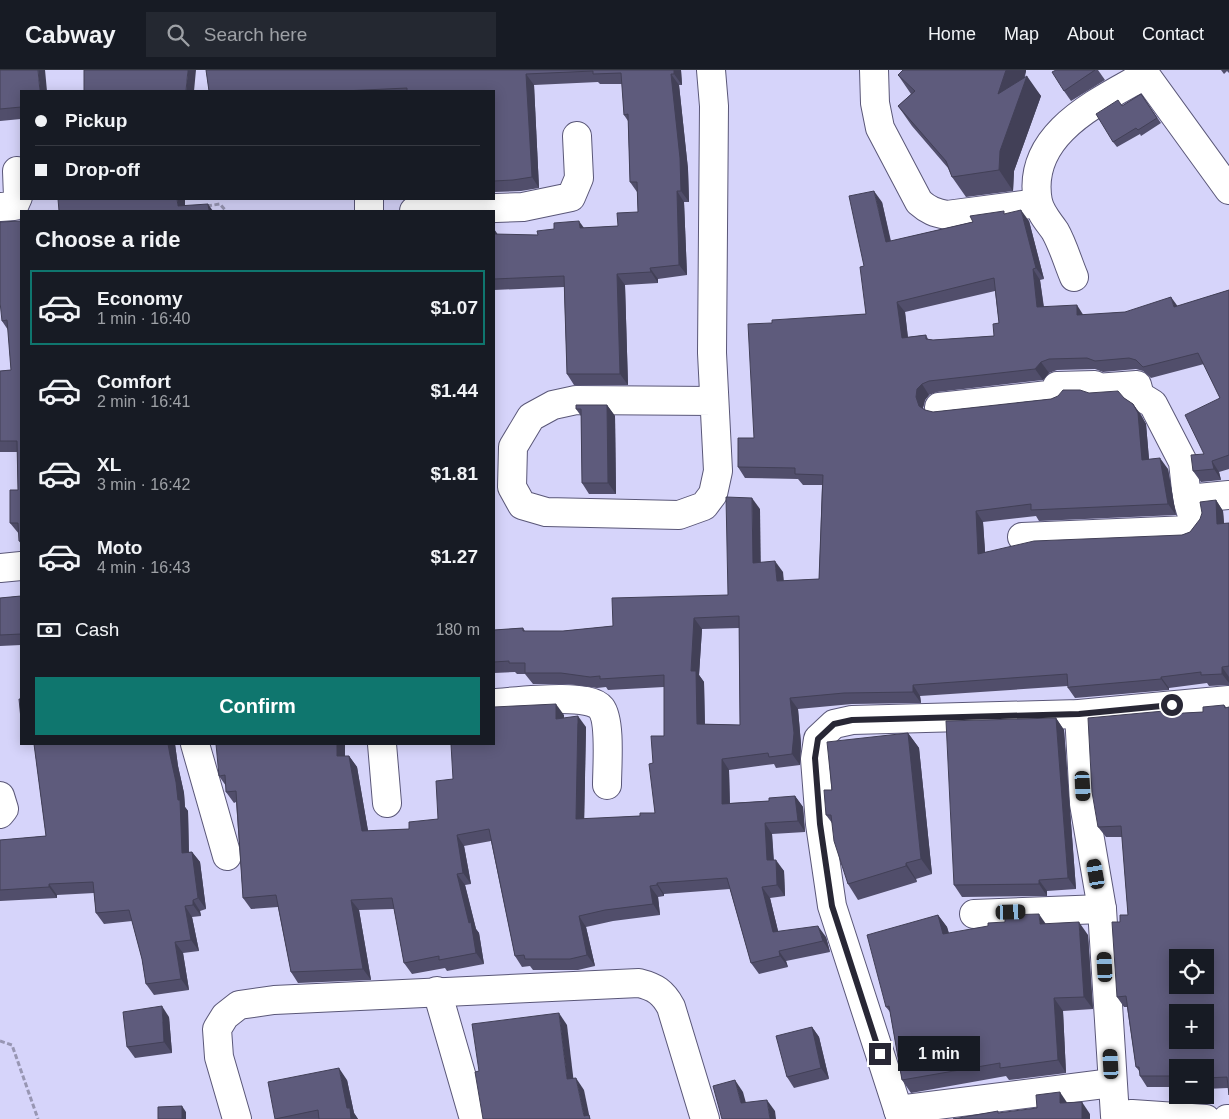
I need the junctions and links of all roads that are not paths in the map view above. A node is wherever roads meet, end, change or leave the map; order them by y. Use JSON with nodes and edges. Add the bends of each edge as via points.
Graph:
{"nodes":[{"id":1,"x":711,"y":70,"type":"edge"},
{"id":2,"x":874,"y":70,"type":"edge"},
{"id":3,"x":1144,"y":72,"type":"edge"},
{"id":4,"x":578,"y":136,"type":"dead end"},
{"id":5,"x":17,"y":171,"type":"dead end"},
{"id":6,"x":1226,"y":177,"type":"edge"},
{"id":7,"x":1038,"y":203,"type":"junction"},
{"id":8,"x":0,"y":206,"type":"edge"},
{"id":9,"x":436,"y":210,"type":"edge"},
{"id":10,"x":1074,"y":277,"type":"dead end"},
{"id":11,"x":713,"y":401,"type":"junction"},
{"id":12,"x":939,"y":407,"type":"dead end"},
{"id":13,"x":1229,"y":495,"type":"edge"},
{"id":14,"x":1187,"y":499,"type":"junction"},
{"id":15,"x":1022,"y":537,"type":"dead end"},
{"id":16,"x":20,"y":566,"type":"edge"},
{"id":17,"x":0,"y":568,"type":"edge"},
{"id":18,"x":1229,"y":700,"type":"edge"},
{"id":19,"x":495,"y":703,"type":"edge"},
{"id":20,"x":1079,"y":714,"type":"junction"},
{"id":21,"x":194,"y":745,"type":"edge"},
{"id":22,"x":382,"y":745,"type":"edge"},
{"id":23,"x":607,"y":785,"type":"dead end"},
{"id":24,"x":0,"y":796,"type":"edge"},
{"id":25,"x":387,"y":803,"type":"dead end"},
{"id":26,"x":0,"y":814,"type":"edge"},
{"id":27,"x":227,"y":856,"type":"dead end"},
{"id":28,"x":1102,"y":909,"type":"junction"},
{"id":29,"x":974,"y":914,"type":"dead end"},
{"id":30,"x":437,"y":991,"type":"junction"},
{"id":31,"x":1112,"y":1083,"type":"junction"},
{"id":32,"x":900,"y":1114,"type":"edge"},
{"id":33,"x":1115,"y":1117,"type":"edge"},
{"id":34,"x":237,"y":1119,"type":"edge"},
{"id":35,"x":474,"y":1119,"type":"edge"},
{"id":36,"x":705,"y":1119,"type":"edge"},
{"id":37,"x":1206,"y":1119,"type":"edge"}],
"edges":[{"from":1,"to":11,"type":"street","via":[[714,106]]},
{"from":2,"to":7,"type":"street","via":[[880,128],[919,202],[927,209],[947,215]]},
{"from":3,"to":6,"type":"street"},
{"from":3,"to":7,"type":"street","via":[[1077,114],[1052,140],[1044,155],[1036,186]]},
{"from":4,"to":9,"type":"street","via":[[579,178],[571,197],[523,206]]},
{"from":5,"to":8,"type":"street","via":[[18,196],[14,206]]},
{"from":7,"to":10,"type":"street","via":[[1055,232]]},
{"from":11,"to":11,"type":"street","via":[[718,471],[713,494],[704,506],[679,514],[546,512],[522,505],[512,487],[513,447],[531,417],[553,405],[576,400]]},
{"from":12,"to":14,"type":"street","via":[[1057,394],[1057,386],[1137,385],[1140,396],[1153,404],[1183,462]]},
{"from":13,"to":14,"type":"street"},
{"from":14,"to":15,"type":"street","via":[[1194,522],[1189,530]]},
{"from":16,"to":17,"type":"street"},
{"from":18,"to":20,"type":"street"},
{"from":19,"to":23,"type":"street","via":[[594,702],[604,716]]},
{"from":20,"to":28,"type":"street","via":[[1084,804]]},
{"from":20,"to":32,"type":"street","via":[[852,720],[834,724],[818,739],[815,758],[817,786],[832,906]]},
{"from":21,"to":27,"type":"street"},
{"from":22,"to":25,"type":"street"},
{"from":24,"to":26,"type":"street","via":[[4,809]]},
{"from":28,"to":29,"type":"street"},
{"from":28,"to":31,"type":"street"},
{"from":30,"to":34,"type":"street","via":[[238,1005],[224,1016],[216,1029],[219,1057]]},
{"from":30,"to":35,"type":"street"},
{"from":30,"to":36,"type":"street","via":[[639,983],[654,987],[666,996],[671,1007]]},
{"from":31,"to":32,"type":"street"},
{"from":31,"to":33,"type":"street"},
{"from":33,"to":37,"type":"street","via":[[1132,1114]]}]}
